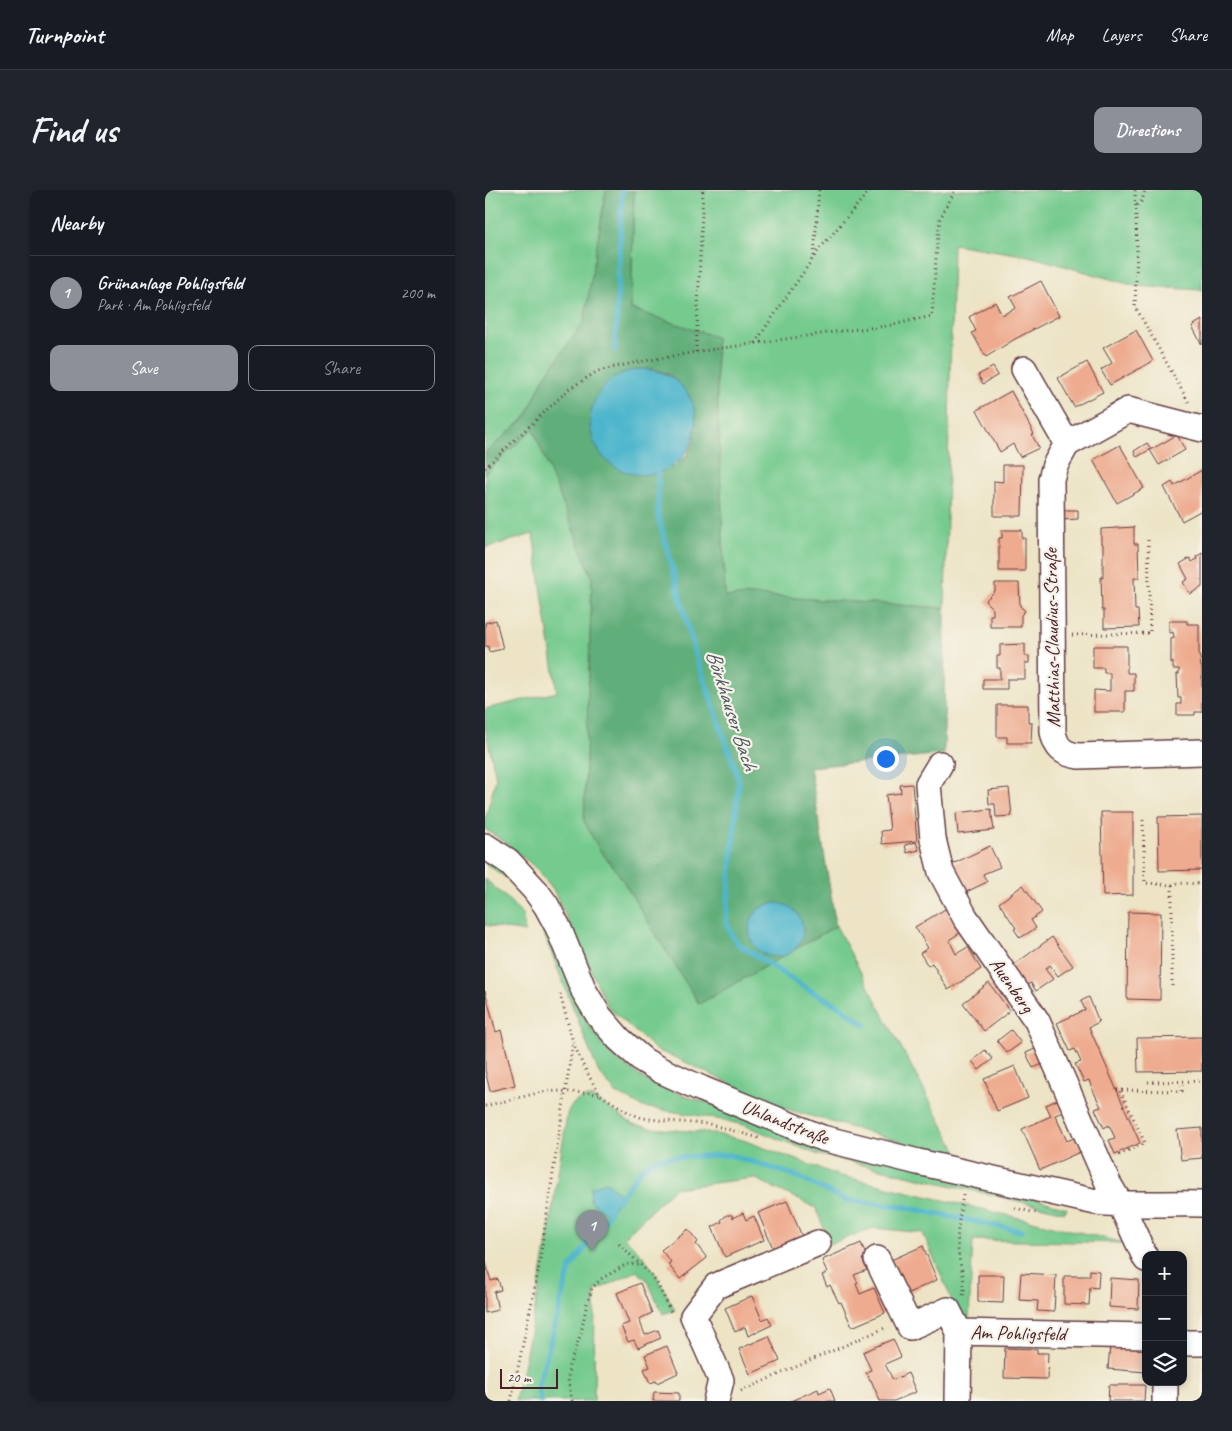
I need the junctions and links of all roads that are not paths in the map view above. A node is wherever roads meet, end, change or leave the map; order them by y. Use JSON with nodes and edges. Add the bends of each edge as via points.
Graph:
{"nodes":[{"id":1,"x":1024,"y":369,"type":"dead end"},
{"id":2,"x":1197,"y":419,"type":"edge"},
{"id":3,"x":1067,"y":444,"type":"junction"},
{"id":4,"x":1202,"y":752,"type":"edge"},
{"id":5,"x":940,"y":764,"type":"dead end"},
{"id":6,"x":485,"y":846,"type":"edge"},
{"id":7,"x":1202,"y":1204,"type":"edge"},
{"id":8,"x":1121,"y":1205,"type":"junction"},
{"id":9,"x":818,"y":1243,"type":"dead end"},
{"id":10,"x":1142,"y":1251,"type":"edge"},
{"id":11,"x":877,"y":1259,"type":"dead end"},
{"id":12,"x":954,"y":1321,"type":"junction"},
{"id":13,"x":1142,"y":1336,"type":"edge"},
{"id":14,"x":1187,"y":1343,"type":"edge"},
{"id":15,"x":1202,"y":1343,"type":"edge"},
{"id":16,"x":1165,"y":1386,"type":"edge"},
{"id":17,"x":725,"y":1398,"type":"edge"},
{"id":18,"x":958,"y":1401,"type":"edge"},
{"id":19,"x":1165,"y":1401,"type":"edge"}],
"edges":[{"from":1,"to":3,"type":"street"},
{"from":2,"to":3,"type":"street","via":[[1128,410]]},
{"from":3,"to":4,"type":"street","name":"Matthias-Claudius-Straße","via":[[1051,479],[1055,744],[1067,755],[1079,756]]},
{"from":5,"to":8,"type":"street","name":"Auenberg","via":[[928,784],[933,839],[941,872],[965,917],[1037,1021],[1108,1183]]},
{"from":6,"to":8,"type":"street","name":"Uhlandstraße","via":[[508,861],[546,905],[599,1016],[629,1048],[660,1070],[822,1138],[1011,1184]]},
{"from":7,"to":8,"type":"street","name":"Uhlandstraße"},
{"from":8,"to":10,"type":"street","name":"Auenberg"},
{"from":9,"to":17,"type":"street","via":[[715,1286],[693,1316],[721,1380]]},
{"from":11,"to":12,"type":"street","via":[[910,1327]]},
{"from":12,"to":13,"type":"street","name":"Am Pohligsfeld"},
{"from":12,"to":18,"type":"street","name":"Am Pohligsfeld"},
{"from":14,"to":15,"type":"street"},
{"from":16,"to":19,"type":"street"}]}
